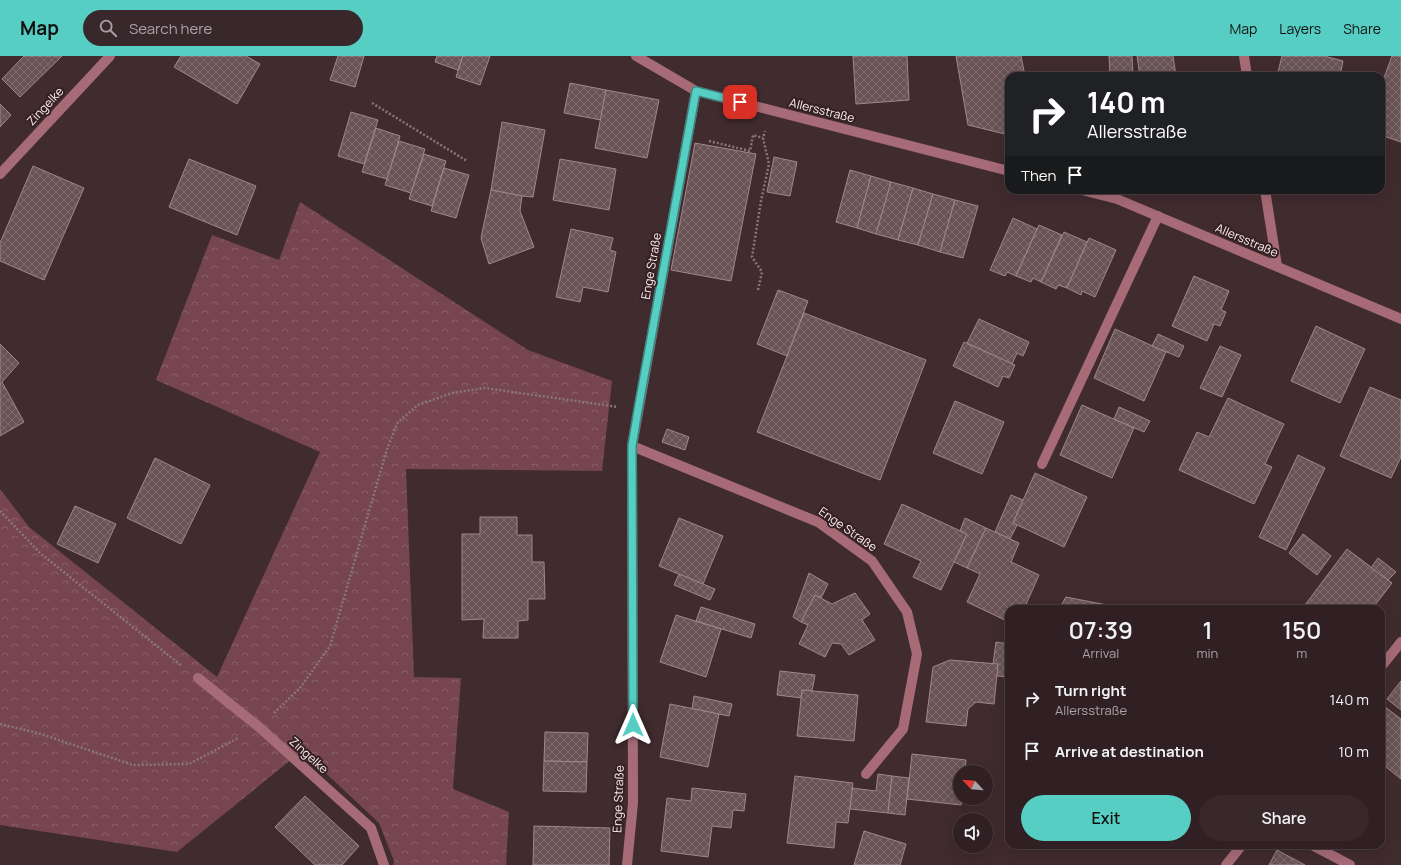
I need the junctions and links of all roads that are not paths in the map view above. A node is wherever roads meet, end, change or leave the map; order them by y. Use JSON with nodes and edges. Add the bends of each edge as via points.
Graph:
{"nodes":[{"id":1,"x":110,"y":56,"type":"edge"},
{"id":2,"x":636,"y":56,"type":"edge"},
{"id":3,"x":1244,"y":56,"type":"edge"},
{"id":4,"x":1246,"y":72,"type":"edge"},
{"id":5,"x":696,"y":91,"type":"junction"},
{"id":6,"x":1005,"y":170,"type":"edge"},
{"id":7,"x":0,"y":174,"type":"edge"},
{"id":8,"x":1098,"y":194,"type":"edge"},
{"id":9,"x":1266,"y":194,"type":"edge"},
{"id":10,"x":1158,"y":216,"type":"junction"},
{"id":11,"x":1277,"y":266,"type":"junction"},
{"id":12,"x":1401,"y":319,"type":"edge"},
{"id":13,"x":632,"y":446,"type":"junction"},
{"id":14,"x":1042,"y":464,"type":"dead end"},
{"id":15,"x":1401,"y":642,"type":"edge"},
{"id":16,"x":1385,"y":662,"type":"edge"},
{"id":17,"x":198,"y":678,"type":"road end"},
{"id":18,"x":866,"y":774,"type":"dead end"},
{"id":19,"x":1239,"y":849,"type":"edge"},
{"id":20,"x":1320,"y":849,"type":"edge"},
{"id":21,"x":384,"y":865,"type":"edge"},
{"id":22,"x":627,"y":865,"type":"edge"},
{"id":23,"x":1226,"y":865,"type":"edge"},
{"id":24,"x":1350,"y":865,"type":"edge"}],
"edges":[{"from":1,"to":7,"type":"street","name":"Zingelke"},
{"from":2,"to":5,"type":"street","name":"Allersstraße"},
{"from":3,"to":4,"type":"street"},
{"from":5,"to":6,"type":"street","name":"Allersstraße"},
{"from":5,"to":13,"type":"street","name":"Enge Straße"},
{"from":8,"to":10,"type":"street","name":"Allersstraße"},
{"from":9,"to":11,"type":"street"},
{"from":10,"to":11,"type":"street","name":"Allersstraße"},
{"from":10,"to":14,"type":"street"},
{"from":11,"to":12,"type":"street","name":"Allersstraße"},
{"from":13,"to":18,"type":"street","name":"Enge Straße","via":[[818,522],[872,561],[907,612],[917,654],[903,729]]},
{"from":13,"to":22,"type":"street","name":"Enge Straße","via":[[633,803]]},
{"from":15,"to":16,"type":"street"},
{"from":17,"to":21,"type":"street","name":"Zingelke","via":[[260,727],[371,828]]},
{"from":19,"to":23,"type":"street"},
{"from":20,"to":24,"type":"street"}]}
